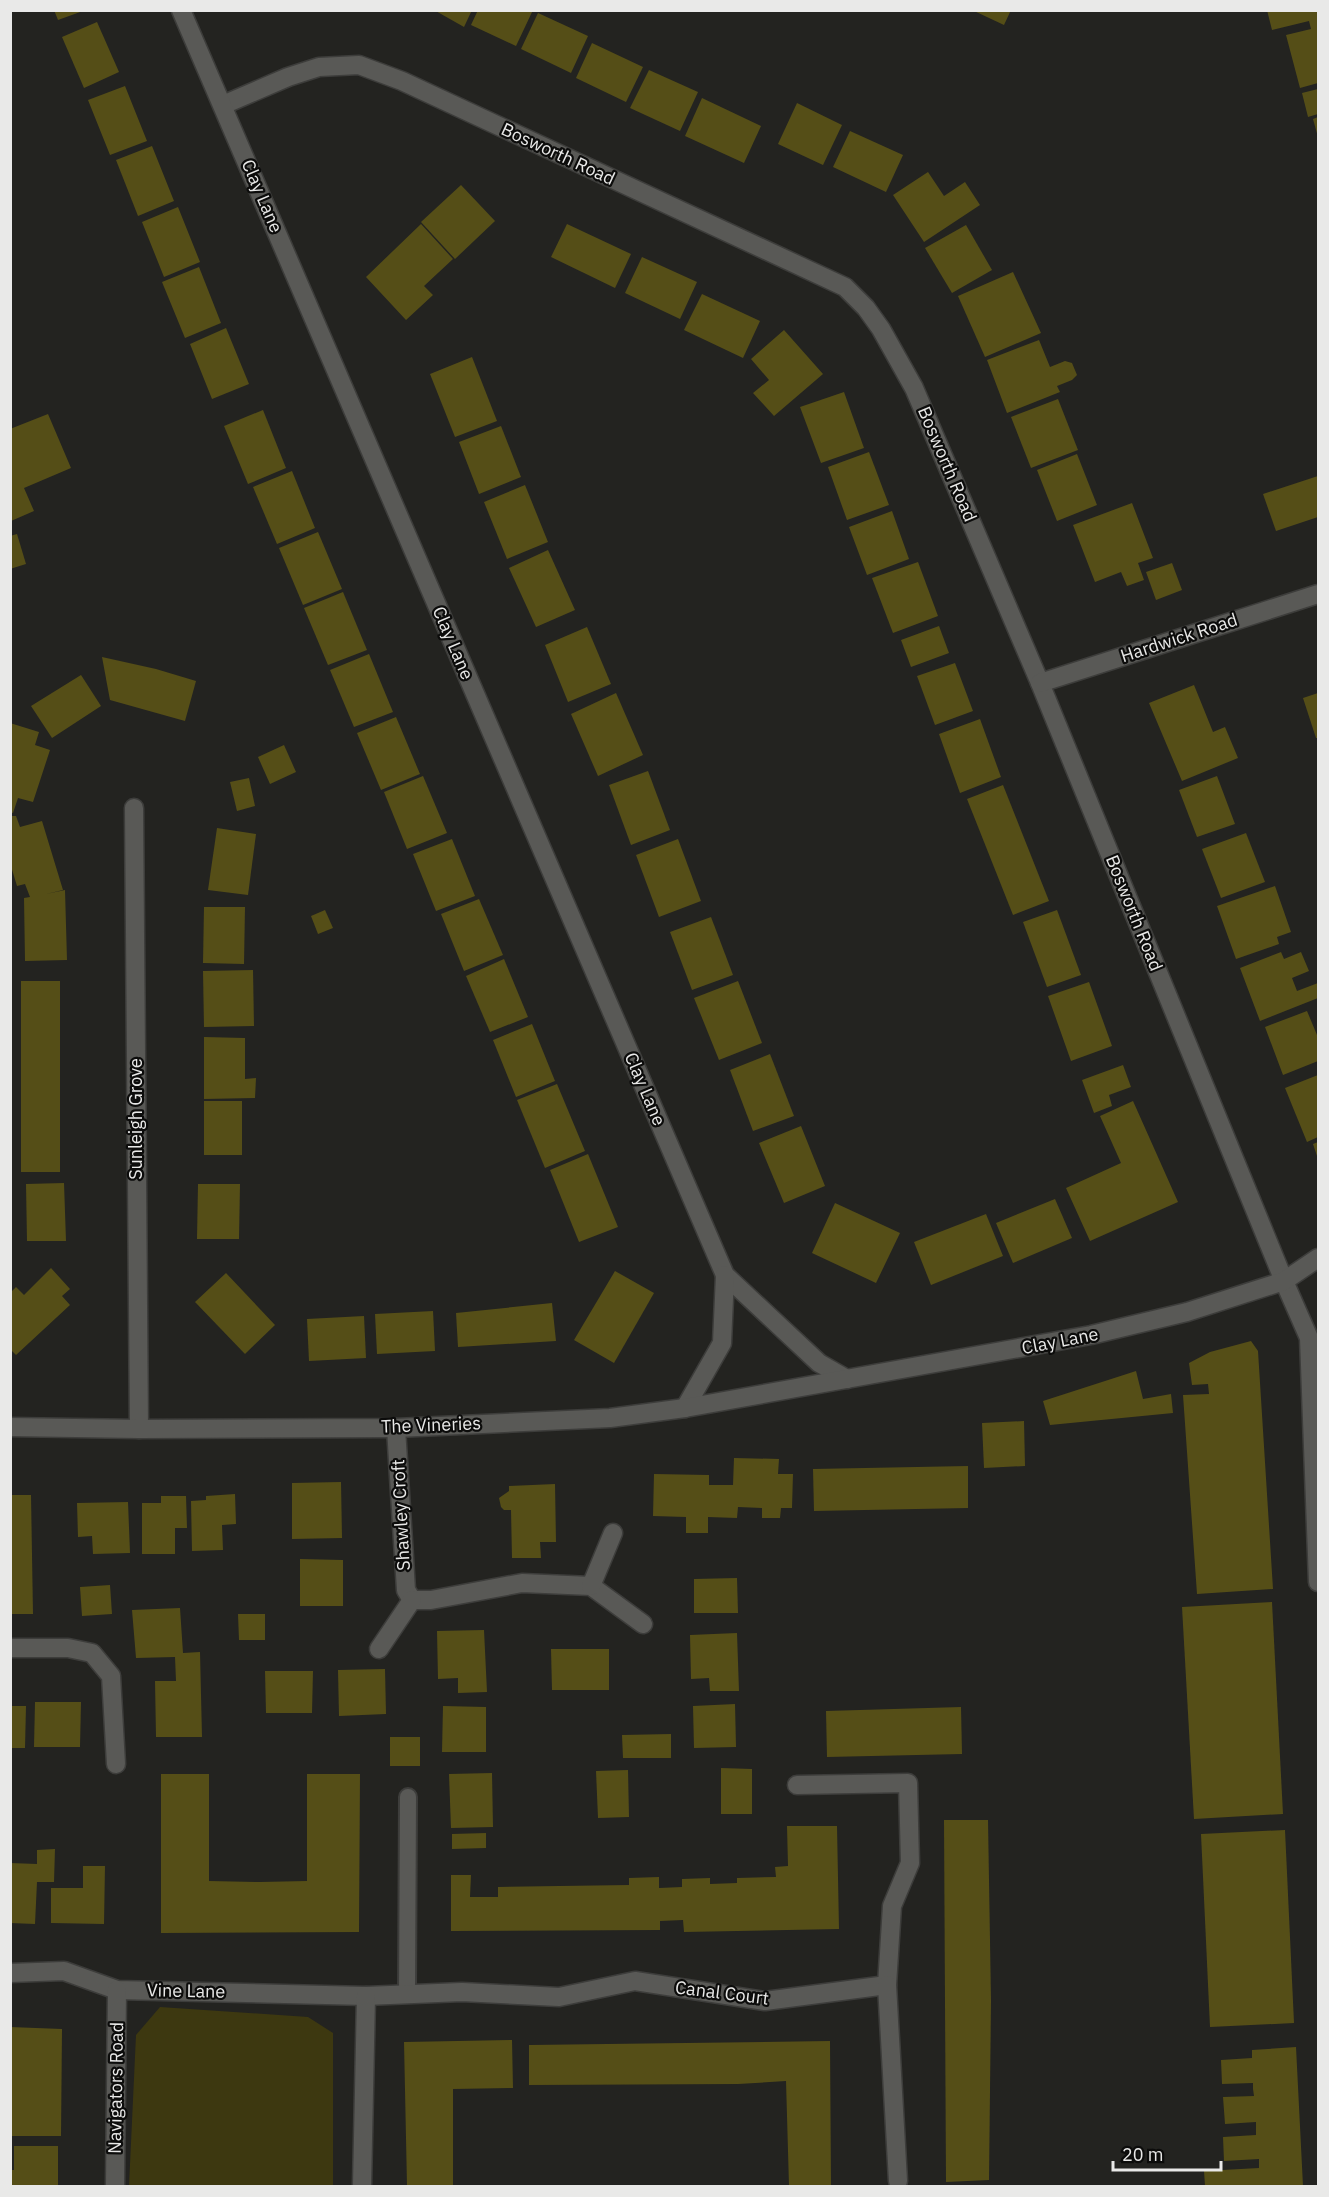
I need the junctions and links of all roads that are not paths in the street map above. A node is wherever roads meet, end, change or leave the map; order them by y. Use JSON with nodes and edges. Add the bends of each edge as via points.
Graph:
{"nodes":[{"id":1,"x":181,"y":10,"type":"edge"},
{"id":2,"x":223,"y":105,"type":"junction"},
{"id":3,"x":1318,"y":594,"type":"edge"},
{"id":4,"x":1040,"y":683,"type":"junction"},
{"id":5,"x":135,"y":808,"type":"dead end"},
{"id":6,"x":1318,"y":1258,"type":"edge"},
{"id":7,"x":725,"y":1275,"type":"junction"},
{"id":8,"x":1284,"y":1281,"type":"junction"},
{"id":9,"x":848,"y":1378,"type":"junction"},
{"id":10,"x":685,"y":1408,"type":"junction"},
{"id":11,"x":10,"y":1427,"type":"edge"},
{"id":12,"x":396,"y":1428,"type":"junction"},
{"id":13,"x":138,"y":1429,"type":"junction"},
{"id":14,"x":613,"y":1533,"type":"dead end"},
{"id":15,"x":1318,"y":1582,"type":"edge"},
{"id":16,"x":591,"y":1586,"type":"junction"},
{"id":17,"x":412,"y":1600,"type":"junction"},
{"id":18,"x":643,"y":1624,"type":"dead end"},
{"id":19,"x":10,"y":1648,"type":"edge"},
{"id":20,"x":379,"y":1649,"type":"dead end"},
{"id":21,"x":116,"y":1764,"type":"dead end"},
{"id":22,"x":797,"y":1785,"type":"dead end"},
{"id":23,"x":408,"y":1797,"type":"dead end"},
{"id":24,"x":10,"y":1973,"type":"edge"},
{"id":25,"x":887,"y":1985,"type":"junction"},
{"id":26,"x":117,"y":1990,"type":"junction"},
{"id":27,"x":407,"y":1994,"type":"junction"},
{"id":28,"x":366,"y":1996,"type":"junction"},
{"id":29,"x":559,"y":1997,"type":"joint"},
{"id":30,"x":898,"y":2181,"type":"dead end"},
{"id":31,"x":115,"y":2187,"type":"edge"},
{"id":32,"x":362,"y":2187,"type":"edge"}],
"edges":[{"from":1,"to":2,"type":"street","name":"Clay Lane"},
{"from":2,"to":4,"type":"street","name":"Bosworth Road","via":[[319,67],[359,65],[402,81],[845,287],[881,329],[914,388]]},
{"from":2,"to":7,"type":"street","name":"Clay Lane"},
{"from":3,"to":4,"type":"street","name":"Hardwick Road"},
{"from":4,"to":8,"type":"street","name":"Bosworth Road"},
{"from":5,"to":13,"type":"street","name":"Sunleigh Grove"},
{"from":6,"to":8,"type":"street","name":"Clay Lane"},
{"from":7,"to":9,"type":"street","name":"Clay Lane","via":[[819,1363]]},
{"from":7,"to":10,"type":"street","name":"Clay Lane","via":[[722,1343]]},
{"from":8,"to":9,"type":"street","name":"Clay Lane","via":[[1187,1312],[1091,1335]]},
{"from":8,"to":15,"type":"street","name":"Bosworth Road","via":[[1309,1338]]},
{"from":9,"to":10,"type":"street","name":"The Vineries"},
{"from":10,"to":12,"type":"street","name":"The Vineries","via":[[610,1418]]},
{"from":11,"to":13,"type":"street","name":"The Vineries"},
{"from":12,"to":13,"type":"street","name":"The Vineries"},
{"from":12,"to":17,"type":"street","name":"Shawley Croft","via":[[406,1590]]},
{"from":14,"to":16,"type":"street"},
{"from":16,"to":17,"type":"street","via":[[522,1583]]},
{"from":16,"to":18,"type":"street"},
{"from":17,"to":20,"type":"street"},
{"from":19,"to":21,"type":"street","via":[[68,1648],[92,1653],[111,1676]]},
{"from":22,"to":25,"type":"street","via":[[908,1783],[909,1863],[892,1906]]},
{"from":23,"to":27,"type":"lane"},
{"from":24,"to":26,"type":"street","name":"Vine Lane","via":[[64,1971]]},
{"from":25,"to":29,"type":"street","name":"Canal Court","via":[[765,2001],[635,1982]]},
{"from":25,"to":30,"type":"street"},
{"from":26,"to":28,"type":"street","name":"Vine Lane"},
{"from":26,"to":31,"type":"street","name":"Navigators Road"},
{"from":27,"to":28,"type":"street","name":"Vine Lane"},
{"from":27,"to":29,"type":"street","name":"Vine Lane","via":[[462,1992]]},
{"from":28,"to":32,"type":"street"}]}
